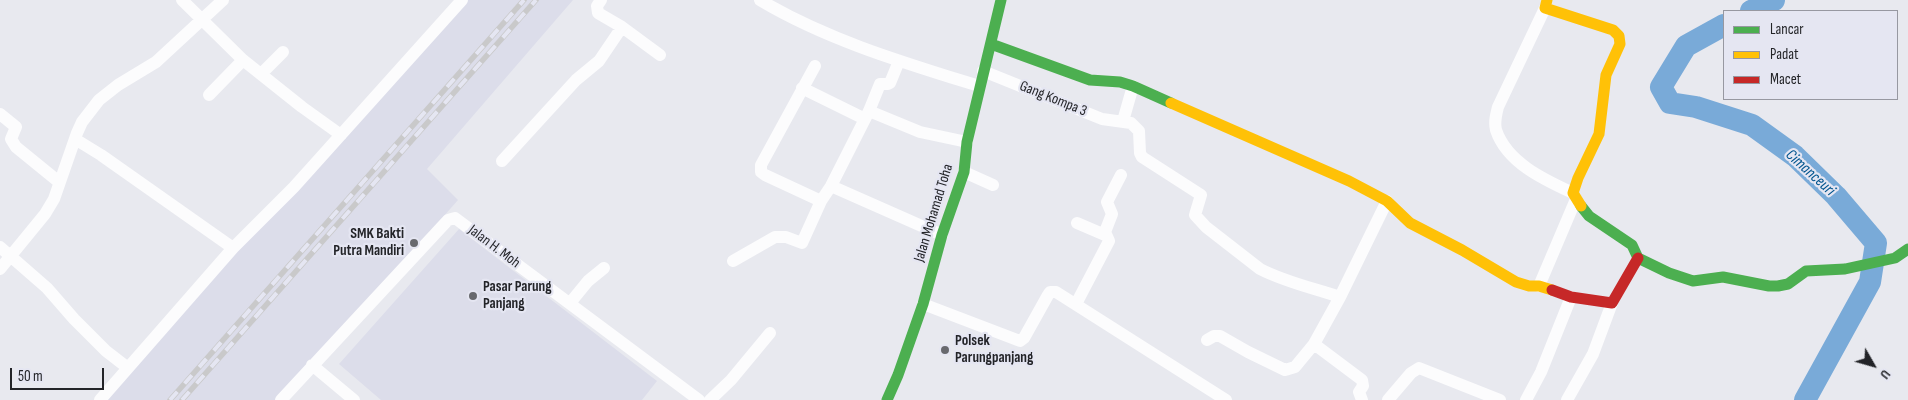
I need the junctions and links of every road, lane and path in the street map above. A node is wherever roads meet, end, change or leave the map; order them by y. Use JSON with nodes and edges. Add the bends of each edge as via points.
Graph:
{"nodes":[{"id":1,"x":182,"y":0,"type":"edge"},
{"id":2,"x":223,"y":0,"type":"edge"},
{"id":3,"x":462,"y":0,"type":"edge"},
{"id":4,"x":601,"y":0,"type":"edge"},
{"id":5,"x":760,"y":0,"type":"edge"},
{"id":6,"x":1001,"y":0,"type":"edge"},
{"id":7,"x":1546,"y":4,"type":"edge"},
{"id":8,"x":201,"y":20,"type":"junction"},
{"id":9,"x":622,"y":27,"type":"junction"},
{"id":10,"x":990,"y":44,"type":"junction"},
{"id":11,"x":283,"y":52,"type":"dead end"},
{"id":12,"x":660,"y":55,"type":"dead end"},
{"id":13,"x":243,"y":60,"type":"junction"},
{"id":14,"x":899,"y":61,"type":"junction"},
{"id":15,"x":814,"y":66,"type":"dead end"},
{"id":16,"x":983,"y":71,"type":"junction"},
{"id":17,"x":261,"y":74,"type":"junction"},
{"id":18,"x":979,"y":86,"type":"junction"},
{"id":19,"x":1133,"y":86,"type":"junction"},
{"id":20,"x":802,"y":88,"type":"junction"},
{"id":21,"x":209,"y":95,"type":"dead end"},
{"id":22,"x":0,"y":114,"type":"edge"},
{"id":23,"x":867,"y":115,"type":"junction"},
{"id":24,"x":1123,"y":122,"type":"junction"},
{"id":25,"x":341,"y":135,"type":"junction"},
{"id":26,"x":75,"y":139,"type":"junction"},
{"id":27,"x":967,"y":142,"type":"junction"},
{"id":28,"x":502,"y":161,"type":"dead end"},
{"id":29,"x":964,"y":172,"type":"junction"},
{"id":30,"x":1121,"y":175,"type":"dead end"},
{"id":31,"x":59,"y":182,"type":"junction"},
{"id":32,"x":993,"y":185,"type":"dead end"},
{"id":33,"x":831,"y":186,"type":"junction"},
{"id":34,"x":1575,"y":196,"type":"junction"},
{"id":35,"x":822,"y":201,"type":"junction"},
{"id":36,"x":1388,"y":201,"type":"junction"},
{"id":37,"x":1077,"y":223,"type":"dead end"},
{"id":38,"x":942,"y":235,"type":"junction"},
{"id":39,"x":1106,"y":235,"type":"junction"},
{"id":40,"x":0,"y":247,"type":"edge"},
{"id":41,"x":233,"y":248,"type":"junction"},
{"id":42,"x":1908,"y":249,"type":"edge"},
{"id":43,"x":10,"y":256,"type":"junction"},
{"id":44,"x":1638,"y":258,"type":"junction"},
{"id":45,"x":733,"y":261,"type":"dead end"},
{"id":46,"x":604,"y":268,"type":"dead end"},
{"id":47,"x":0,"y":269,"type":"edge"},
{"id":48,"x":1539,"y":286,"type":"junction"},
{"id":49,"x":1340,"y":297,"type":"junction"},
{"id":50,"x":1571,"y":297,"type":"junction"},
{"id":51,"x":1612,"y":303,"type":"junction"},
{"id":52,"x":570,"y":304,"type":"junction"},
{"id":53,"x":923,"y":304,"type":"junction"},
{"id":54,"x":1076,"y":304,"type":"junction"},
{"id":55,"x":770,"y":333,"type":"dead end"},
{"id":56,"x":1208,"y":340,"type":"dead end"},
{"id":57,"x":1314,"y":344,"type":"junction"},
{"id":58,"x":312,"y":365,"type":"junction"},
{"id":59,"x":128,"y":368,"type":"junction"},
{"id":60,"x":100,"y":400,"type":"edge"},
{"id":61,"x":281,"y":400,"type":"edge"},
{"id":62,"x":354,"y":400,"type":"edge"},
{"id":63,"x":699,"y":400,"type":"edge"},
{"id":64,"x":710,"y":400,"type":"edge"},
{"id":65,"x":887,"y":400,"type":"edge"},
{"id":66,"x":1226,"y":400,"type":"edge"},
{"id":67,"x":1362,"y":400,"type":"edge"},
{"id":68,"x":1388,"y":400,"type":"edge"},
{"id":69,"x":1500,"y":400,"type":"edge"},
{"id":70,"x":1526,"y":400,"type":"edge"},
{"id":71,"x":1567,"y":400,"type":"edge"}],
"edges":[{"from":1,"to":8,"type":"street"},
{"from":2,"to":8,"type":"street"},
{"from":3,"to":25,"type":"street"},
{"from":4,"to":9,"type":"street","via":[[596,6],[598,14]]},
{"from":5,"to":14,"type":"street","via":[[823,32]]},
{"from":6,"to":10,"type":"street","name":"Jalan Mohamad Toha"},
{"from":7,"to":34,"type":"street","via":[[1498,107],[1496,130],[1511,155],[1547,182]]},
{"from":7,"to":34,"type":"street","via":[[1613,30],[1620,40],[1606,74],[1599,134],[1578,178]]},
{"from":8,"to":13,"type":"street"},
{"from":8,"to":26,"type":"street","via":[[156,62],[98,100],[82,122]]},
{"from":9,"to":12,"type":"street"},
{"from":9,"to":28,"type":"street","via":[[598,61],[576,80]]},
{"from":10,"to":16,"type":"street","name":"Jalan Mohamad Toha"},
{"from":10,"to":19,"type":"street","via":[[1090,80]]},
{"from":11,"to":17,"type":"street"},
{"from":13,"to":17,"type":"street"},
{"from":13,"to":21,"type":"street"},
{"from":14,"to":18,"type":"street"},
{"from":14,"to":23,"type":"street","via":[[890,83],[880,84],[877,88]]},
{"from":15,"to":20,"type":"street"},
{"from":16,"to":18,"type":"street","name":"Jalan Mohamad Toha"},
{"from":16,"to":24,"type":"street","name":"Gang Kompa 3","via":[[1102,119]]},
{"from":17,"to":25,"type":"street"},
{"from":18,"to":27,"type":"street","name":"Jalan Mohamad Toha"},
{"from":19,"to":24,"type":"street"},
{"from":19,"to":36,"type":"street"},
{"from":20,"to":23,"type":"street"},
{"from":20,"to":35,"type":"street","via":[[761,169],[765,175]]},
{"from":22,"to":31,"type":"street","via":[[16,128],[11,139],[16,148]]},
{"from":23,"to":27,"type":"street","via":[[920,132]]},
{"from":23,"to":33,"type":"street"},
{"from":24,"to":49,"type":"street","via":[[1131,123],[1139,131],[1142,157],[1201,194],[1197,218],[1241,255],[1268,273]]},
{"from":25,"to":41,"type":"street"},
{"from":26,"to":31,"type":"street"},
{"from":26,"to":41,"type":"street"},
{"from":27,"to":29,"type":"street","name":"Jalan Mohamad Toha"},
{"from":29,"to":32,"type":"street"},
{"from":29,"to":38,"type":"street","name":"Jalan Mohamad Toha"},
{"from":30,"to":39,"type":"street","via":[[1106,202],[1112,214]]},
{"from":31,"to":43,"type":"street","via":[[45,214]]},
{"from":33,"to":35,"type":"street"},
{"from":33,"to":38,"type":"street"},
{"from":34,"to":44,"type":"street","via":[[1589,216],[1632,245]]},
{"from":34,"to":48,"type":"street"},
{"from":35,"to":45,"type":"street","via":[[802,243],[775,237]]},
{"from":36,"to":48,"type":"street","via":[[1410,223],[1516,282]]},
{"from":36,"to":49,"type":"street"},
{"from":37,"to":39,"type":"street"},
{"from":38,"to":53,"type":"street","name":"Jalan Mohamad Toha"},
{"from":39,"to":54,"type":"street","via":[[1109,241]]},
{"from":40,"to":43,"type":"street"},
{"from":41,"to":59,"type":"street"},
{"from":42,"to":44,"type":"street","via":[[1888,260],[1845,269],[1806,271],[1788,284],[1770,286],[1722,276],[1693,281]]},
{"from":43,"to":47,"type":"street"},
{"from":43,"to":59,"type":"street","via":[[47,288],[106,351]]},
{"from":44,"to":51,"type":"street"},
{"from":46,"to":52,"type":"street","via":[[588,281]]},
{"from":48,"to":50,"type":"street"},
{"from":49,"to":57,"type":"street"},
{"from":50,"to":51,"type":"street"},
{"from":50,"to":70,"type":"street","via":[[1541,372]]},
{"from":51,"to":71,"type":"street","via":[[1593,354]]},
{"from":52,"to":58,"type":"street","name":"Jalan H. Moh","via":[[451,218]]},
{"from":52,"to":63,"type":"street","name":"Jalan H. Moh"},
{"from":53,"to":54,"type":"street","via":[[1020,341],[1050,292],[1056,292]]},
{"from":53,"to":65,"type":"street","name":"Jalan Mohamad Toha"},
{"from":54,"to":66,"type":"street"},
{"from":55,"to":64,"type":"street","via":[[738,373]]},
{"from":56,"to":57,"type":"street","via":[[1220,336],[1285,370],[1295,367]]},
{"from":57,"to":67,"type":"street","via":[[1359,376],[1364,383],[1359,392]]},
{"from":58,"to":61,"type":"street"},
{"from":58,"to":62,"type":"street"},
{"from":59,"to":60,"type":"street"},
{"from":68,"to":69,"type":"street","via":[[1419,368]]}]}
